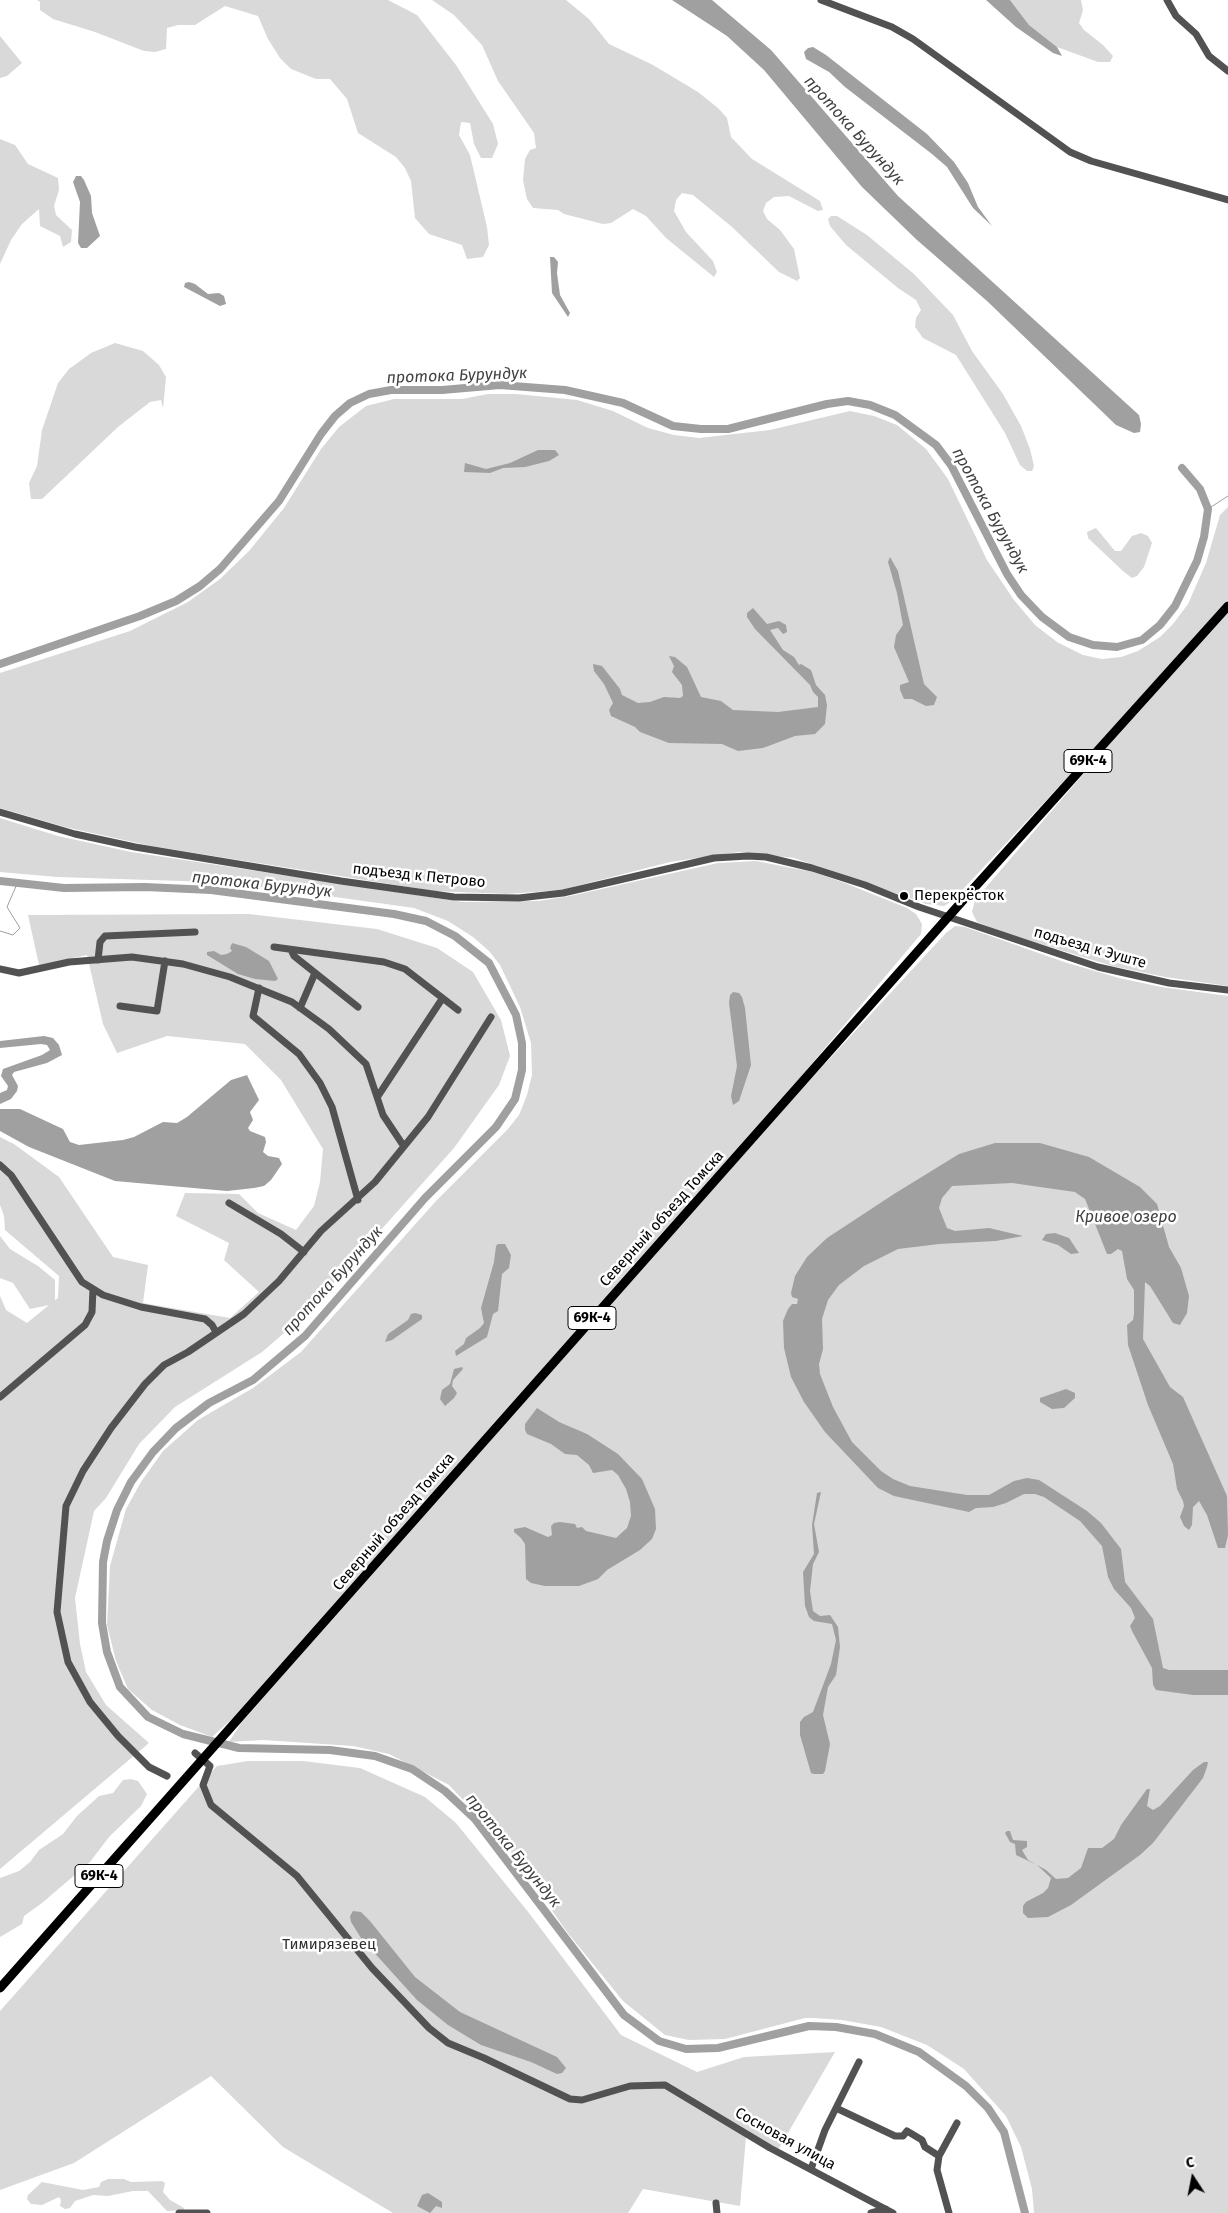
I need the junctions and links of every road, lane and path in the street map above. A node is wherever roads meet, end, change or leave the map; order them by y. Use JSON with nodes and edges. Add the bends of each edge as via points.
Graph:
{"nodes":[{"id":1,"x":822,"y":0,"type":"edge"},
{"id":2,"x":1167,"y":0,"type":"edge"},
{"id":3,"x":1228,"y":71,"type":"edge"},
{"id":4,"x":1228,"y":200,"type":"edge"},
{"id":5,"x":1228,"y":606,"type":"edge"},
{"id":6,"x":0,"y":812,"type":"edge"},
{"id":7,"x":949,"y":917,"type":"junction"},
{"id":8,"x":195,"y":932,"type":"dead end"},
{"id":9,"x":274,"y":947,"type":"dead end"},
{"id":10,"x":291,"y":950,"type":"junction"},
{"id":11,"x":98,"y":960,"type":"junction"},
{"id":12,"x":165,"y":961,"type":"junction"},
{"id":13,"x":0,"y":969,"type":"edge"},
{"id":14,"x":315,"y":973,"type":"junction"},
{"id":15,"x":259,"y":988,"type":"junction"},
{"id":16,"x":1228,"y":990,"type":"edge"},
{"id":17,"x":442,"y":999,"type":"junction"},
{"id":18,"x":120,"y":1006,"type":"dead end"},
{"id":19,"x":358,"y":1007,"type":"dead end"},
{"id":20,"x":300,"y":1008,"type":"junction"},
{"id":21,"x":458,"y":1010,"type":"dead end"},
{"id":22,"x":491,"y":1017,"type":"dead end"},
{"id":23,"x":378,"y":1096,"type":"junction"},
{"id":24,"x":403,"y":1145,"type":"junction"},
{"id":25,"x":0,"y":1165,"type":"edge"},
{"id":26,"x":358,"y":1200,"type":"junction"},
{"id":27,"x":229,"y":1203,"type":"dead end"},
{"id":28,"x":304,"y":1252,"type":"junction"},
{"id":29,"x":93,"y":1289,"type":"junction"},
{"id":30,"x":216,"y":1332,"type":"junction"},
{"id":31,"x":0,"y":1397,"type":"edge"},
{"id":32,"x":195,"y":1753,"type":"dead end"},
{"id":33,"x":167,"y":1776,"type":"dead end"},
{"id":34,"x":0,"y":1988,"type":"edge"},
{"id":35,"x":859,"y":2062,"type":"dead end"},
{"id":36,"x":836,"y":2108,"type":"junction"},
{"id":37,"x":957,"y":2123,"type":"dead end"},
{"id":38,"x":939,"y":2156,"type":"junction"},
{"id":39,"x":811,"y":2170,"type":"junction"},
{"id":40,"x":716,"y":2203,"type":"dead end"},
{"id":41,"x":886,"y":2209,"type":"junction"},
{"id":42,"x":179,"y":2213,"type":"edge"},
{"id":43,"x":208,"y":2213,"type":"edge"},
{"id":44,"x":717,"y":2213,"type":"edge"},
{"id":45,"x":870,"y":2213,"type":"edge"},
{"id":46,"x":893,"y":2213,"type":"edge"},
{"id":47,"x":949,"y":2213,"type":"edge"}],
"edges":[{"from":1,"to":4,"type":"street","via":[[912,38],[1070,152],[1091,161]]},
{"from":2,"to":3,"type":"street","via":[[1176,16],[1196,34],[1209,56]]},
{"from":5,"to":7,"type":"main road","name":"Северный объезд Томска","number":"69К-4"},
{"from":6,"to":7,"type":"street","name":"подъезд к Петрово","via":[[135,847],[454,897],[498,898],[563,893],[714,858],[757,856],[812,868]]},
{"from":7,"to":16,"type":"street","name":"подъезд к Эуште","via":[[1123,974]]},
{"from":7,"to":34,"type":"main road","name":"Северный объезд Томска","number":"69К-4"},
{"from":8,"to":11,"type":"street","via":[[105,936],[100,942]]},
{"from":9,"to":10,"type":"street"},
{"from":10,"to":14,"type":"street"},
{"from":10,"to":17,"type":"street","via":[[384,962],[405,968]]},
{"from":11,"to":12,"type":"street","via":[[132,957]]},
{"from":11,"to":13,"type":"street","via":[[70,962],[19,973]]},
{"from":12,"to":15,"type":"street"},
{"from":12,"to":18,"type":"street","via":[[157,1011]]},
{"from":14,"to":19,"type":"street"},
{"from":14,"to":20,"type":"street"},
{"from":15,"to":20,"type":"street"},
{"from":15,"to":26,"type":"street","via":[[253,1016],[299,1054],[320,1083],[332,1107]]},
{"from":17,"to":21,"type":"street"},
{"from":17,"to":23,"type":"street"},
{"from":20,"to":23,"type":"street","via":[[329,1029],[366,1064]]},
{"from":22,"to":24,"type":"street","via":[[428,1117]]},
{"from":23,"to":24,"type":"street","via":[[383,1114]]},
{"from":24,"to":26,"type":"street","via":[[376,1182]]},
{"from":25,"to":29,"type":"street","via":[[12,1175],[82,1282]]},
{"from":26,"to":28,"type":"street","via":[[321,1232]]},
{"from":27,"to":28,"type":"street"},
{"from":28,"to":30,"type":"street","via":[[244,1314]]},
{"from":29,"to":30,"type":"street","via":[[141,1307],[205,1319]]},
{"from":29,"to":31,"type":"street","via":[[92,1312],[85,1325]]},
{"from":30,"to":33,"type":"street","via":[[164,1365],[145,1384],[83,1471],[65,1511],[57,1612],[68,1662],[90,1702],[118,1736],[149,1767]]},
{"from":32,"to":39,"type":"street","name":"Сосновая улица","via":[[210,1766],[203,1786],[211,1805],[296,1876],[372,1968],[429,2028],[448,2043],[570,2099],[582,2100],[630,2086],[665,2085]]},
{"from":35,"to":36,"type":"street"},
{"from":36,"to":38,"type":"street","via":[[895,2136],[904,2136],[907,2131]]},
{"from":36,"to":39,"type":"street"},
{"from":37,"to":38,"type":"street"},
{"from":38,"to":47,"type":"street","via":[[937,2170]]},
{"from":39,"to":41,"type":"street","name":"Сосновая улица"},
{"from":40,"to":44,"type":"street"},
{"from":41,"to":45,"type":"street"},
{"from":41,"to":46,"type":"street","name":"Сосновая улица"},
{"from":42,"to":43,"type":"street"}]}
